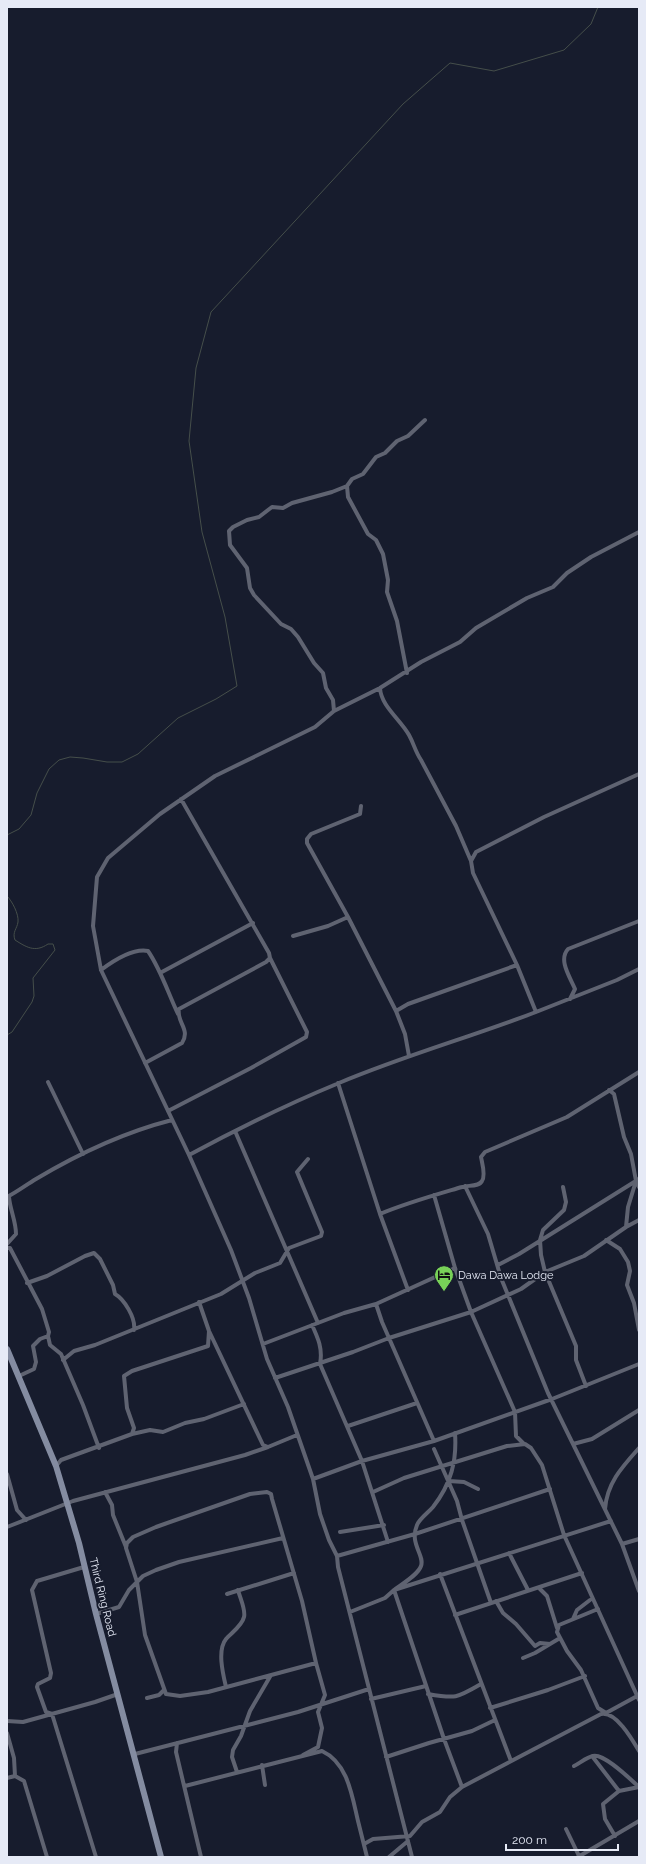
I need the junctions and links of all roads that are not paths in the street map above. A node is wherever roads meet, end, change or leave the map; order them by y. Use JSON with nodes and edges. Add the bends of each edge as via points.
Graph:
{"nodes":[{"id":1,"x":425,"y":420,"type":"dead end"},
{"id":2,"x":347,"y":486,"type":"junction"},
{"id":3,"x":639,"y":532,"type":"edge"},
{"id":4,"x":407,"y":672,"type":"junction"},
{"id":5,"x":380,"y":688,"type":"junction"},
{"id":6,"x":334,"y":711,"type":"junction"},
{"id":7,"x":639,"y":774,"type":"edge"},
{"id":8,"x":181,"y":799,"type":"junction"},
{"id":9,"x":361,"y":806,"type":"dead end"},
{"id":10,"x":471,"y":861,"type":"junction"},
{"id":11,"x":348,"y":917,"type":"junction"},
{"id":12,"x":639,"y":921,"type":"edge"},
{"id":13,"x":253,"y":923,"type":"junction"},
{"id":14,"x":293,"y":936,"type":"dead end"},
{"id":15,"x":270,"y":958,"type":"junction"},
{"id":16,"x":516,"y":966,"type":"junction"},
{"id":17,"x":639,"y":969,"type":"edge"},
{"id":18,"x":101,"y":970,"type":"junction"},
{"id":19,"x":160,"y":973,"type":"junction"},
{"id":20,"x":570,"y":999,"type":"junction"},
{"id":21,"x":396,"y":1012,"type":"junction"},
{"id":22,"x":536,"y":1012,"type":"junction"},
{"id":23,"x":178,"y":1014,"type":"junction"},
{"id":24,"x":409,"y":1056,"type":"junction"},
{"id":25,"x":145,"y":1063,"type":"junction"},
{"id":26,"x":639,"y":1072,"type":"edge"},
{"id":27,"x":48,"y":1082,"type":"dead end"},
{"id":28,"x":338,"y":1083,"type":"junction"},
{"id":29,"x":609,"y":1090,"type":"junction"},
{"id":30,"x":168,"y":1111,"type":"junction"},
{"id":31,"x":172,"y":1120,"type":"junction"},
{"id":32,"x":235,"y":1131,"type":"junction"},
{"id":33,"x":83,"y":1154,"type":"junction"},
{"id":34,"x":189,"y":1155,"type":"junction"},
{"id":35,"x":308,"y":1160,"type":"dead end"},
{"id":36,"x":637,"y":1180,"type":"edge"},
{"id":37,"x":465,"y":1186,"type":"junction"},
{"id":38,"x":563,"y":1187,"type":"dead end"},
{"id":39,"x":639,"y":1187,"type":"edge"},
{"id":40,"x":434,"y":1195,"type":"junction"},
{"id":41,"x":8,"y":1197,"type":"edge"},
{"id":42,"x":380,"y":1214,"type":"junction"},
{"id":43,"x":639,"y":1220,"type":"edge"},
{"id":44,"x":626,"y":1227,"type":"junction"},
{"id":45,"x":540,"y":1240,"type":"junction"},
{"id":46,"x":606,"y":1240,"type":"junction"},
{"id":47,"x":7,"y":1244,"type":"edge"},
{"id":48,"x":7,"y":1248,"type":"edge"},
{"id":49,"x":287,"y":1253,"type":"junction"},
{"id":50,"x":498,"y":1265,"type":"junction"},
{"id":51,"x":455,"y":1268,"type":"junction"},
{"id":52,"x":545,"y":1272,"type":"junction"},
{"id":53,"x":242,"y":1281,"type":"junction"},
{"id":54,"x":27,"y":1283,"type":"junction"},
{"id":55,"x":408,"y":1290,"type":"junction"},
{"id":56,"x":508,"y":1295,"type":"junction"},
{"id":57,"x":199,"y":1302,"type":"junction"},
{"id":58,"x":376,"y":1304,"type":"junction"},
{"id":59,"x":471,"y":1312,"type":"junction"},
{"id":60,"x":318,"y":1322,"type":"junction"},
{"id":61,"x":312,"y":1325,"type":"junction"},
{"id":62,"x":134,"y":1330,"type":"junction"},
{"id":63,"x":639,"y":1330,"type":"edge"},
{"id":64,"x":209,"y":1331,"type":"junction"},
{"id":65,"x":48,"y":1336,"type":"junction"},
{"id":66,"x":389,"y":1338,"type":"junction"},
{"id":67,"x":263,"y":1344,"type":"junction"},
{"id":68,"x":7,"y":1348,"type":"edge"},
{"id":69,"x":63,"y":1360,"type":"junction"},
{"id":70,"x":320,"y":1364,"type":"junction"},
{"id":71,"x":639,"y":1364,"type":"edge"},
{"id":72,"x":19,"y":1376,"type":"junction"},
{"id":73,"x":275,"y":1378,"type":"junction"},
{"id":74,"x":586,"y":1386,"type":"junction"},
{"id":75,"x":552,"y":1399,"type":"junction"},
{"id":76,"x":417,"y":1403,"type":"junction"},
{"id":77,"x":244,"y":1404,"type":"junction"},
{"id":78,"x":639,"y":1410,"type":"edge"},
{"id":79,"x":515,"y":1412,"type":"junction"},
{"id":80,"x":348,"y":1426,"type":"junction"},
{"id":81,"x":456,"y":1433,"type":"junction"},
{"id":82,"x":132,"y":1434,"type":"junction"},
{"id":83,"x":297,"y":1435,"type":"junction"},
{"id":84,"x":516,"y":1436,"type":"junction"},
{"id":85,"x":434,"y":1441,"type":"junction"},
{"id":86,"x":525,"y":1444,"type":"junction"},
{"id":87,"x":573,"y":1444,"type":"junction"},
{"id":88,"x":514,"y":1445,"type":"junction"},
{"id":89,"x":268,"y":1447,"type":"junction"},
{"id":90,"x":99,"y":1448,"type":"junction"},
{"id":91,"x":639,"y":1448,"type":"edge"},
{"id":92,"x":434,"y":1449,"type":"dead end"},
{"id":93,"x":362,"y":1461,"type":"junction"},
{"id":94,"x":454,"y":1462,"type":"junction"},
{"id":95,"x":56,"y":1466,"type":"junction"},
{"id":96,"x":441,"y":1466,"type":"junction"},
{"id":97,"x":7,"y":1475,"type":"edge"},
{"id":98,"x":313,"y":1479,"type":"junction"},
{"id":99,"x":449,"y":1481,"type":"junction"},
{"id":100,"x":478,"y":1488,"type":"dead end"},
{"id":101,"x":550,"y":1489,"type":"junction"},
{"id":102,"x":105,"y":1492,"type":"junction"},
{"id":103,"x":373,"y":1492,"type":"junction"},
{"id":104,"x":67,"y":1505,"type":"junction"},
{"id":105,"x":605,"y":1509,"type":"junction"},
{"id":106,"x":26,"y":1520,"type":"junction"},
{"id":107,"x":462,"y":1520,"type":"junction"},
{"id":108,"x":610,"y":1521,"type":"junction"},
{"id":109,"x":384,"y":1525,"type":"junction"},
{"id":110,"x":7,"y":1528,"type":"edge"},
{"id":111,"x":340,"y":1532,"type":"dead end"},
{"id":112,"x":416,"y":1534,"type":"junction"},
{"id":113,"x":564,"y":1535,"type":"junction"},
{"id":114,"x":283,"y":1538,"type":"junction"},
{"id":115,"x":639,"y":1540,"type":"edge"},
{"id":116,"x":388,"y":1542,"type":"junction"},
{"id":117,"x":622,"y":1544,"type":"junction"},
{"id":118,"x":126,"y":1548,"type":"junction"},
{"id":119,"x":509,"y":1552,"type":"junction"},
{"id":120,"x":337,"y":1556,"type":"junction"},
{"id":121,"x":476,"y":1563,"type":"junction"},
{"id":122,"x":84,"y":1567,"type":"junction"},
{"id":123,"x":294,"y":1572,"type":"junction"},
{"id":124,"x":582,"y":1573,"type":"junction"},
{"id":125,"x":440,"y":1574,"type":"junction"},
{"id":126,"x":137,"y":1582,"type":"junction"},
{"id":127,"x":540,"y":1589,"type":"dead end"},
{"id":128,"x":238,"y":1590,"type":"junction"},
{"id":129,"x":394,"y":1590,"type":"junction"},
{"id":130,"x":528,"y":1590,"type":"junction"},
{"id":131,"x":639,"y":1591,"type":"edge"},
{"id":132,"x":227,"y":1594,"type":"dead end"},
{"id":133,"x":590,"y":1600,"type":"dead end"},
{"id":134,"x":496,"y":1601,"type":"junction"},
{"id":135,"x":491,"y":1603,"type":"junction"},
{"id":136,"x":598,"y":1609,"type":"junction"},
{"id":137,"x":350,"y":1612,"type":"junction"},
{"id":138,"x":96,"y":1614,"type":"junction"},
{"id":139,"x":455,"y":1615,"type":"junction"},
{"id":140,"x":573,"y":1619,"type":"junction"},
{"id":141,"x":557,"y":1628,"type":"junction"},
{"id":142,"x":560,"y":1638,"type":"junction"},
{"id":143,"x":550,"y":1644,"type":"junction"},
{"id":144,"x":523,"y":1658,"type":"dead end"},
{"id":145,"x":316,"y":1663,"type":"junction"},
{"id":146,"x":271,"y":1674,"type":"junction"},
{"id":147,"x":585,"y":1676,"type":"junction"},
{"id":148,"x":258,"y":1678,"type":"junction"},
{"id":149,"x":481,"y":1684,"type":"junction"},
{"id":150,"x":263,"y":1686,"type":"junction"},
{"id":151,"x":426,"y":1686,"type":"junction"},
{"id":152,"x":226,"y":1687,"type":"junction"},
{"id":153,"x":369,"y":1689,"type":"junction"},
{"id":154,"x":164,"y":1690,"type":"junction"},
{"id":155,"x":118,"y":1694,"type":"junction"},
{"id":156,"x":428,"y":1694,"type":"junction"},
{"id":157,"x":325,"y":1695,"type":"junction"},
{"id":158,"x":638,"y":1697,"type":"edge"},
{"id":159,"x":147,"y":1698,"type":"dead end"},
{"id":160,"x":371,"y":1699,"type":"junction"},
{"id":161,"x":333,"y":1700,"type":"junction"},
{"id":162,"x":322,"y":1704,"type":"junction"},
{"id":163,"x":490,"y":1708,"type":"junction"},
{"id":164,"x":606,"y":1713,"type":"junction"},
{"id":165,"x":52,"y":1714,"type":"junction"},
{"id":166,"x":495,"y":1720,"type":"junction"},
{"id":167,"x":7,"y":1721,"type":"edge"},
{"id":168,"x":245,"y":1725,"type":"junction"},
{"id":169,"x":7,"y":1733,"type":"edge"},
{"id":170,"x":444,"y":1739,"type":"junction"},
{"id":171,"x":177,"y":1743,"type":"junction"},
{"id":172,"x":637,"y":1744,"type":"edge"},
{"id":173,"x":169,"y":1745,"type":"junction"},
{"id":174,"x":639,"y":1751,"type":"edge"},
{"id":175,"x":176,"y":1752,"type":"junction"},
{"id":176,"x":135,"y":1754,"type":"junction"},
{"id":177,"x":303,"y":1755,"type":"junction"},
{"id":178,"x":592,"y":1756,"type":"junction"},
{"id":179,"x":386,"y":1757,"type":"junction"},
{"id":180,"x":511,"y":1762,"type":"junction"},
{"id":181,"x":262,"y":1765,"type":"junction"},
{"id":182,"x":574,"y":1766,"type":"dead end"},
{"id":183,"x":237,"y":1772,"type":"junction"},
{"id":184,"x":15,"y":1776,"type":"junction"},
{"id":185,"x":7,"y":1778,"type":"edge"},
{"id":186,"x":265,"y":1785,"type":"dead end"},
{"id":187,"x":185,"y":1786,"type":"junction"},
{"id":188,"x":462,"y":1787,"type":"junction"},
{"id":189,"x":639,"y":1787,"type":"edge"},
{"id":190,"x":620,"y":1791,"type":"junction"},
{"id":191,"x":639,"y":1821,"type":"edge"},
{"id":192,"x":566,"y":1829,"type":"dead end"},
{"id":193,"x":615,"y":1836,"type":"junction"},
{"id":194,"x":408,"y":1839,"type":"junction"},
{"id":195,"x":364,"y":1844,"type":"junction"},
{"id":196,"x":160,"y":1856,"type":"edge"},
{"id":197,"x":47,"y":1857,"type":"edge"},
{"id":198,"x":96,"y":1857,"type":"edge"},
{"id":199,"x":201,"y":1857,"type":"edge"},
{"id":200,"x":367,"y":1857,"type":"edge"},
{"id":201,"x":389,"y":1857,"type":"edge"},
{"id":202,"x":412,"y":1857,"type":"edge"},
{"id":203,"x":579,"y":1857,"type":"edge"}],
"edges":[{"from":1,"to":2,"type":"street","via":[[408,436],[376,457],[363,474],[352,479]]},
{"from":2,"to":4,"type":"street","via":[[348,497],[368,534],[376,540],[383,554],[388,580],[387,592],[397,621]]},
{"from":2,"to":6,"type":"street","via":[[283,508],[272,507],[258,518],[247,520],[229,531],[230,545],[247,568],[250,588],[254,595],[281,624],[298,637],[323,673],[326,688],[334,700]]},
{"from":3,"to":4,"type":"street","via":[[591,557],[567,573],[553,587],[527,598],[476,628],[460,642]]},
{"from":4,"to":5,"type":"street"},
{"from":5,"to":6,"type":"street"},
{"from":5,"to":10,"type":"street","via":[[386,706],[392,710],[409,736],[414,750],[456,826]]},
{"from":6,"to":8,"type":"street","via":[[315,727],[215,776]]},
{"from":7,"to":10,"type":"street","via":[[544,817],[476,852]]},
{"from":8,"to":13,"type":"street"},
{"from":8,"to":18,"type":"street","via":[[108,858],[97,876],[93,926]]},
{"from":9,"to":11,"type":"street","via":[[360,814],[311,834],[307,839]]},
{"from":10,"to":16,"type":"street","via":[[473,873]]},
{"from":11,"to":14,"type":"street"},
{"from":11,"to":21,"type":"street"},
{"from":12,"to":20,"type":"street","via":[[568,949],[564,953],[563,960],[575,989]]},
{"from":13,"to":15,"type":"street"},
{"from":13,"to":19,"type":"street"},
{"from":15,"to":23,"type":"street","via":[[179,1009]]},
{"from":15,"to":30,"type":"street","via":[[307,1032],[306,1037]]},
{"from":16,"to":21,"type":"street","via":[[408,1004]]},
{"from":16,"to":22,"type":"street"},
{"from":17,"to":20,"type":"street"},
{"from":18,"to":19,"type":"street","via":[[112,962],[141,950],[148,951]]},
{"from":18,"to":25,"type":"street"},
{"from":19,"to":23,"type":"street"},
{"from":20,"to":22,"type":"street"},
{"from":21,"to":24,"type":"street","via":[[405,1034]]},
{"from":22,"to":24,"type":"street"},
{"from":23,"to":25,"type":"street","via":[[186,1034],[182,1043]]},
{"from":24,"to":28,"type":"street"},
{"from":25,"to":30,"type":"street"},
{"from":26,"to":29,"type":"street"},
{"from":27,"to":33,"type":"street"},
{"from":28,"to":32,"type":"street"},
{"from":28,"to":42,"type":"street"},
{"from":29,"to":36,"type":"street","via":[[614,1094]]},
{"from":29,"to":37,"type":"street","via":[[567,1117],[485,1152],[481,1157],[484,1175],[482,1181]]},
{"from":30,"to":31,"type":"street"},
{"from":31,"to":33,"type":"street","via":[[142,1128]]},
{"from":31,"to":34,"type":"street"},
{"from":32,"to":34,"type":"street"},
{"from":32,"to":49,"type":"street"},
{"from":33,"to":41,"type":"street"},
{"from":34,"to":53,"type":"street"},
{"from":35,"to":49,"type":"street","via":[[297,1172],[322,1232],[321,1236],[289,1248]]},
{"from":36,"to":39,"type":"street"},
{"from":36,"to":44,"type":"street","via":[[628,1207]]},
{"from":36,"to":45,"type":"street"},
{"from":37,"to":40,"type":"street"},
{"from":37,"to":50,"type":"street","via":[[488,1234]]},
{"from":38,"to":45,"type":"street","via":[[566,1202],[564,1210],[543,1230]]},
{"from":40,"to":42,"type":"street"},
{"from":40,"to":51,"type":"street"},
{"from":41,"to":47,"type":"street","via":[[16,1234]]},
{"from":42,"to":55,"type":"street"},
{"from":43,"to":44,"type":"street"},
{"from":44,"to":46,"type":"street"},
{"from":45,"to":50,"type":"street"},
{"from":45,"to":52,"type":"street"},
{"from":46,"to":52,"type":"street","via":[[584,1256]]},
{"from":46,"to":63,"type":"street","via":[[620,1249],[628,1262],[630,1271],[626,1285],[634,1303]]},
{"from":48,"to":54,"type":"street","via":[[10,1248],[16,1257]]},
{"from":49,"to":53,"type":"street","via":[[280,1263]]},
{"from":49,"to":60,"type":"street"},
{"from":50,"to":56,"type":"street"},
{"from":51,"to":55,"type":"street"},
{"from":51,"to":59,"type":"street"},
{"from":52,"to":56,"type":"street"},
{"from":52,"to":74,"type":"street","via":[[576,1346],[576,1360]]},
{"from":53,"to":57,"type":"street","via":[[213,1298]]},
{"from":53,"to":67,"type":"street"},
{"from":54,"to":62,"type":"street","via":[[94,1253],[100,1259],[114,1286],[115,1294],[123,1300],[133,1317]]},
{"from":54,"to":65,"type":"street","via":[[42,1309]]},
{"from":55,"to":58,"type":"street"},
{"from":56,"to":59,"type":"street"},
{"from":56,"to":75,"type":"street"},
{"from":57,"to":62,"type":"street"},
{"from":57,"to":64,"type":"street"},
{"from":58,"to":60,"type":"street"},
{"from":58,"to":66,"type":"street"},
{"from":59,"to":66,"type":"street"},
{"from":59,"to":79,"type":"street"},
{"from":60,"to":61,"type":"street"},
{"from":61,"to":67,"type":"street"},
{"from":61,"to":70,"type":"street","via":[[321,1346]]},
{"from":62,"to":69,"type":"street","via":[[74,1351]]},
{"from":64,"to":77,"type":"street"},
{"from":64,"to":82,"type":"street","via":[[208,1346],[132,1371],[124,1376],[127,1408],[134,1428]]},
{"from":65,"to":69,"type":"street","via":[[50,1345],[61,1354]]},
{"from":65,"to":72,"type":"street","via":[[33,1346],[36,1362],[34,1369]]},
{"from":66,"to":70,"type":"street"},
{"from":66,"to":76,"type":"street"},
{"from":67,"to":73,"type":"street"},
{"from":68,"to":72,"type":"street","name":"Third Ring Road"},
{"from":69,"to":90,"type":"street"},
{"from":70,"to":73,"type":"street"},
{"from":70,"to":80,"type":"street"},
{"from":71,"to":74,"type":"street"},
{"from":72,"to":95,"type":"street","name":"Third Ring Road"},
{"from":73,"to":83,"type":"street"},
{"from":74,"to":75,"type":"street"},
{"from":75,"to":79,"type":"street"},
{"from":75,"to":87,"type":"street"},
{"from":76,"to":80,"type":"street"},
{"from":76,"to":85,"type":"street"},
{"from":77,"to":82,"type":"street","via":[[163,1432],[150,1430]]},
{"from":77,"to":89,"type":"street","via":[[263,1445]]},
{"from":78,"to":87,"type":"street","via":[[592,1439]]},
{"from":79,"to":81,"type":"street"},
{"from":79,"to":84,"type":"street"},
{"from":80,"to":93,"type":"street"},
{"from":81,"to":85,"type":"street"},
{"from":81,"to":94,"type":"street"},
{"from":82,"to":90,"type":"street"},
{"from":83,"to":89,"type":"street"},
{"from":83,"to":98,"type":"street"},
{"from":84,"to":86,"type":"street"},
{"from":84,"to":88,"type":"street"},
{"from":85,"to":93,"type":"street"},
{"from":86,"to":88,"type":"street"},
{"from":86,"to":101,"type":"street","via":[[531,1448],[542,1465]]},
{"from":87,"to":105,"type":"street"},
{"from":88,"to":94,"type":"street"},
{"from":89,"to":102,"type":"street"},
{"from":90,"to":95,"type":"street","via":[[61,1460]]},
{"from":91,"to":105,"type":"street","via":[[609,1487]]},
{"from":92,"to":96,"type":"street"},
{"from":93,"to":98,"type":"street"},
{"from":93,"to":103,"type":"street"},
{"from":94,"to":96,"type":"street"},
{"from":94,"to":99,"type":"street"},
{"from":95,"to":104,"type":"street","name":"Third Ring Road"},
{"from":96,"to":99,"type":"street"},
{"from":96,"to":103,"type":"street","via":[[404,1478]]},
{"from":97,"to":106,"type":"street","via":[[17,1510]]},
{"from":98,"to":120,"type":"street","via":[[320,1514]]},
{"from":99,"to":100,"type":"street","via":[[464,1482]]},
{"from":99,"to":107,"type":"street"},
{"from":99,"to":112,"type":"street","via":[[439,1500],[419,1521]]},
{"from":101,"to":107,"type":"street"},
{"from":101,"to":113,"type":"street"},
{"from":102,"to":104,"type":"street"},
{"from":102,"to":118,"type":"street"},
{"from":103,"to":109,"type":"street"},
{"from":104,"to":106,"type":"street"},
{"from":104,"to":122,"type":"street","name":"Third Ring Road"},
{"from":105,"to":108,"type":"street"},
{"from":106,"to":110,"type":"street"},
{"from":107,"to":112,"type":"street"},
{"from":107,"to":121,"type":"street"},
{"from":108,"to":113,"type":"street"},
{"from":108,"to":117,"type":"street"},
{"from":109,"to":111,"type":"street"},
{"from":109,"to":116,"type":"street"},
{"from":112,"to":116,"type":"street"},
{"from":112,"to":129,"type":"street","via":[[413,1538],[422,1565]]},
{"from":113,"to":119,"type":"street"},
{"from":113,"to":124,"type":"street"},
{"from":114,"to":118,"type":"street","via":[[271,1494],[267,1492],[250,1494],[156,1527],[133,1537]]},
{"from":114,"to":123,"type":"street"},
{"from":114,"to":126,"type":"street","via":[[179,1562],[143,1576]]},
{"from":115,"to":117,"type":"street"},
{"from":116,"to":120,"type":"street"},
{"from":117,"to":131,"type":"street"},
{"from":118,"to":126,"type":"street"},
{"from":119,"to":121,"type":"street"},
{"from":119,"to":130,"type":"street"},
{"from":120,"to":137,"type":"street"},
{"from":121,"to":125,"type":"street"},
{"from":121,"to":135,"type":"street"},
{"from":122,"to":138,"type":"street","name":"Third Ring Road"},
{"from":122,"to":165,"type":"street","via":[[36,1581],[32,1590],[51,1673],[50,1678],[38,1684],[38,1687],[46,1712]]},
{"from":123,"to":128,"type":"street"},
{"from":123,"to":145,"type":"street"},
{"from":124,"to":130,"type":"street"},
{"from":124,"to":136,"type":"street"},
{"from":125,"to":129,"type":"street"},
{"from":125,"to":139,"type":"street"},
{"from":126,"to":138,"type":"street","via":[[119,1607]]},
{"from":126,"to":154,"type":"street","via":[[145,1635]]},
{"from":127,"to":141,"type":"street","via":[[547,1596]]},
{"from":128,"to":132,"type":"street"},
{"from":128,"to":152,"type":"street","via":[[244,1615],[231,1636],[225,1640],[222,1650]]},
{"from":129,"to":137,"type":"street","via":[[385,1598]]},
{"from":129,"to":151,"type":"street"},
{"from":130,"to":134,"type":"street"},
{"from":133,"to":140,"type":"street","via":[[577,1610]]},
{"from":134,"to":135,"type":"street"},
{"from":134,"to":143,"type":"street","via":[[503,1613],[535,1646],[540,1643]]},
{"from":135,"to":139,"type":"street"},
{"from":136,"to":140,"type":"street"},
{"from":136,"to":158,"type":"street"},
{"from":137,"to":153,"type":"street"},
{"from":138,"to":155,"type":"street","name":"Third Ring Road"},
{"from":139,"to":149,"type":"street"},
{"from":140,"to":141,"type":"street"},
{"from":141,"to":142,"type":"street"},
{"from":142,"to":143,"type":"street"},
{"from":142,"to":147,"type":"street"},
{"from":143,"to":144,"type":"street"},
{"from":145,"to":146,"type":"street"},
{"from":145,"to":157,"type":"street"},
{"from":146,"to":148,"type":"street"},
{"from":146,"to":150,"type":"street"},
{"from":147,"to":163,"type":"street"},
{"from":147,"to":164,"type":"street","via":[[598,1708]]},
{"from":148,"to":150,"type":"street"},
{"from":148,"to":152,"type":"street"},
{"from":149,"to":156,"type":"street","via":[[458,1697]]},
{"from":149,"to":163,"type":"street"},
{"from":150,"to":168,"type":"street"},
{"from":151,"to":156,"type":"street"},
{"from":151,"to":160,"type":"street"},
{"from":152,"to":154,"type":"street","via":[[180,1696],[166,1694]]},
{"from":153,"to":160,"type":"street"},
{"from":153,"to":161,"type":"street"},
{"from":154,"to":159,"type":"street","via":[[159,1695]]},
{"from":155,"to":165,"type":"street"},
{"from":155,"to":176,"type":"street","name":"Third Ring Road"},
{"from":156,"to":170,"type":"street"},
{"from":157,"to":161,"type":"street"},
{"from":157,"to":162,"type":"street"},
{"from":158,"to":164,"type":"street"},
{"from":160,"to":179,"type":"street"},
{"from":161,"to":162,"type":"street"},
{"from":162,"to":168,"type":"street"},
{"from":162,"to":177,"type":"street","via":[[318,1712],[322,1728],[318,1747]]},
{"from":163,"to":166,"type":"street"},
{"from":164,"to":172,"type":"street","via":[[615,1717]]},
{"from":164,"to":180,"type":"street"},
{"from":165,"to":167,"type":"street","via":[[23,1722]]},
{"from":165,"to":198,"type":"street"},
{"from":166,"to":170,"type":"street","via":[[472,1731]]},
{"from":166,"to":180,"type":"street"},
{"from":168,"to":171,"type":"street"},
{"from":168,"to":183,"type":"street","via":[[233,1750],[232,1757]]},
{"from":169,"to":184,"type":"street","via":[[14,1758]]},
{"from":170,"to":179,"type":"street"},
{"from":170,"to":188,"type":"street"},
{"from":171,"to":173,"type":"street"},
{"from":171,"to":175,"type":"street"},
{"from":172,"to":174,"type":"street"},
{"from":173,"to":175,"type":"street"},
{"from":173,"to":176,"type":"street"},
{"from":175,"to":187,"type":"street"},
{"from":176,"to":196,"type":"street","name":"Third Ring Road"},
{"from":177,"to":181,"type":"street"},
{"from":177,"to":195,"type":"street","via":[[322,1751],[329,1754],[340,1766],[350,1785]]},
{"from":178,"to":182,"type":"street"},
{"from":178,"to":189,"type":"street","via":[[598,1756],[612,1764]]},
{"from":178,"to":190,"type":"street"},
{"from":179,"to":194,"type":"street"},
{"from":180,"to":188,"type":"street"},
{"from":181,"to":183,"type":"street"},
{"from":181,"to":186,"type":"street"},
{"from":183,"to":187,"type":"street"},
{"from":184,"to":185,"type":"street"},
{"from":184,"to":197,"type":"street","via":[[24,1781]]},
{"from":187,"to":199,"type":"street"},
{"from":188,"to":194,"type":"street","via":[[450,1797],[440,1812],[422,1822]]},
{"from":189,"to":190,"type":"street"},
{"from":190,"to":193,"type":"street","via":[[603,1804],[605,1819]]},
{"from":191,"to":193,"type":"street"},
{"from":192,"to":203,"type":"street"},
{"from":193,"to":203,"type":"street"},
{"from":194,"to":195,"type":"street","via":[[373,1840]]},
{"from":194,"to":201,"type":"street"},
{"from":194,"to":202,"type":"street"},
{"from":195,"to":200,"type":"street"}]}
